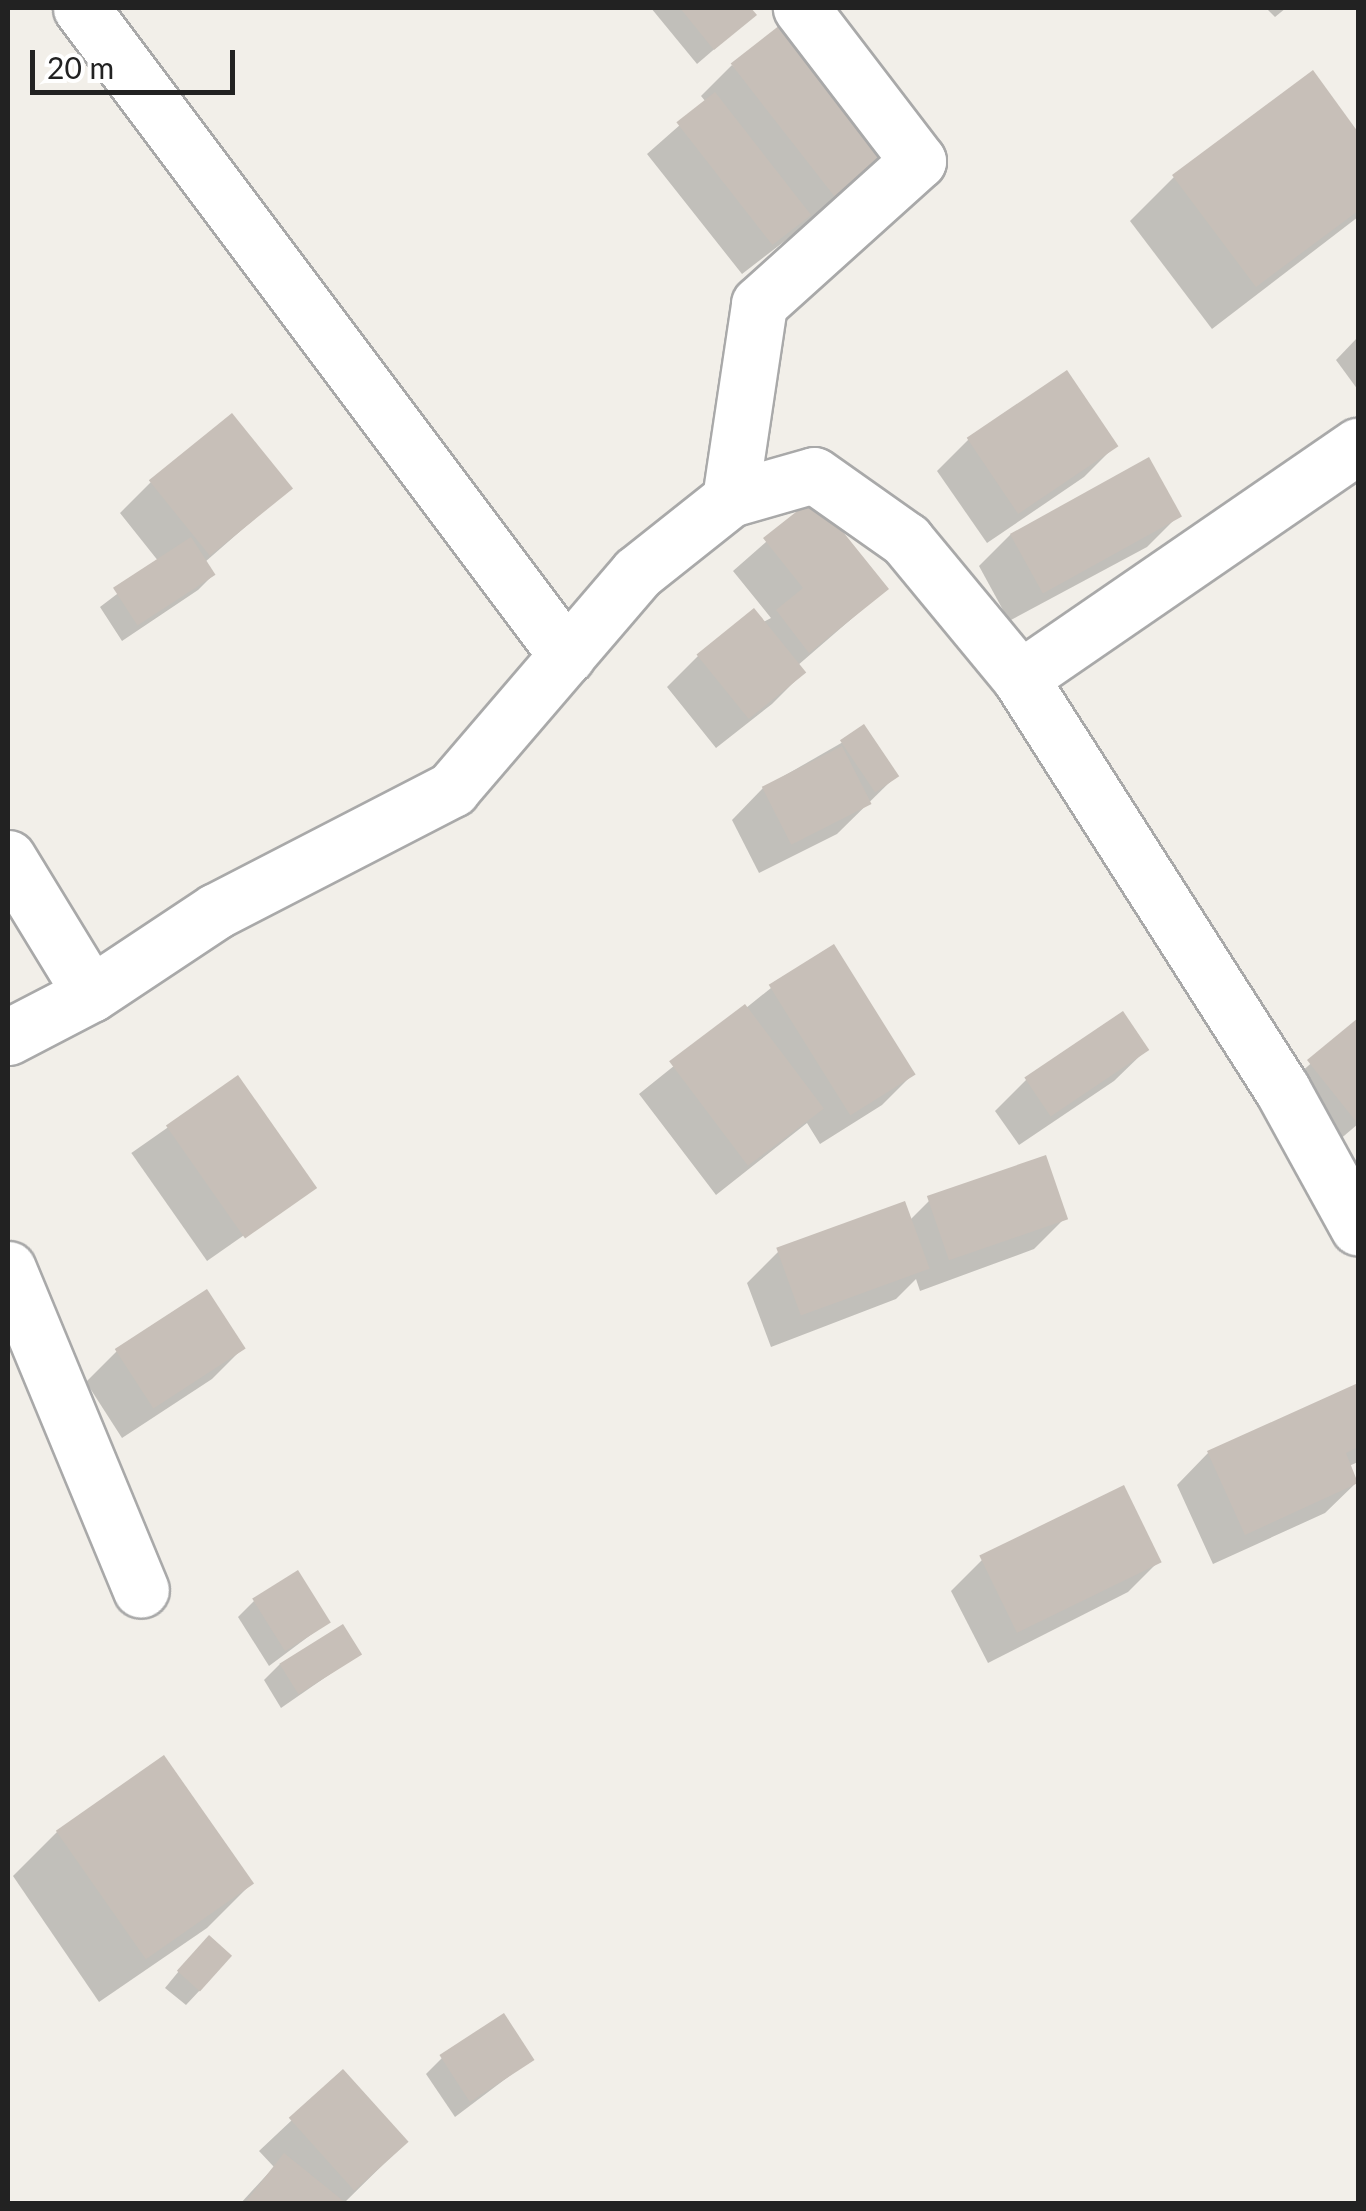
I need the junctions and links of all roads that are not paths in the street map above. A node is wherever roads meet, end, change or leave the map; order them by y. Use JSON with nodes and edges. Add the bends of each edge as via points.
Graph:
{"nodes":[{"id":1,"x":81,"y":8,"type":"edge"},
{"id":2,"x":801,"y":8,"type":"edge"},
{"id":3,"x":1358,"y":446,"type":"edge"},
{"id":4,"x":730,"y":499,"type":"junction"},
{"id":5,"x":567,"y":656,"type":"junction"},
{"id":6,"x":1020,"y":678,"type":"junction"},
{"id":7,"x":8,"y":858,"type":"edge"},
{"id":8,"x":90,"y":994,"type":"junction"},
{"id":9,"x":8,"y":1037,"type":"edge"},
{"id":10,"x":1358,"y":1227,"type":"edge"},
{"id":11,"x":8,"y":1269,"type":"edge"},
{"id":12,"x":140,"y":1590,"type":"dead end"}],
"edges":[{"from":1,"to":5,"type":"street"},
{"from":2,"to":4,"type":"street","via":[[918,161],[759,304]]},
{"from":3,"to":6,"type":"street"},
{"from":4,"to":5,"type":"street","via":[[637,574]]},
{"from":4,"to":6,"type":"street","via":[[814,475],[906,540]]},
{"from":5,"to":8,"type":"street","via":[[452,789],[216,911]]},
{"from":6,"to":10,"type":"street","via":[[1282,1090]]},
{"from":7,"to":8,"type":"street"},
{"from":8,"to":9,"type":"street"},
{"from":11,"to":12,"type":"street"}]}
